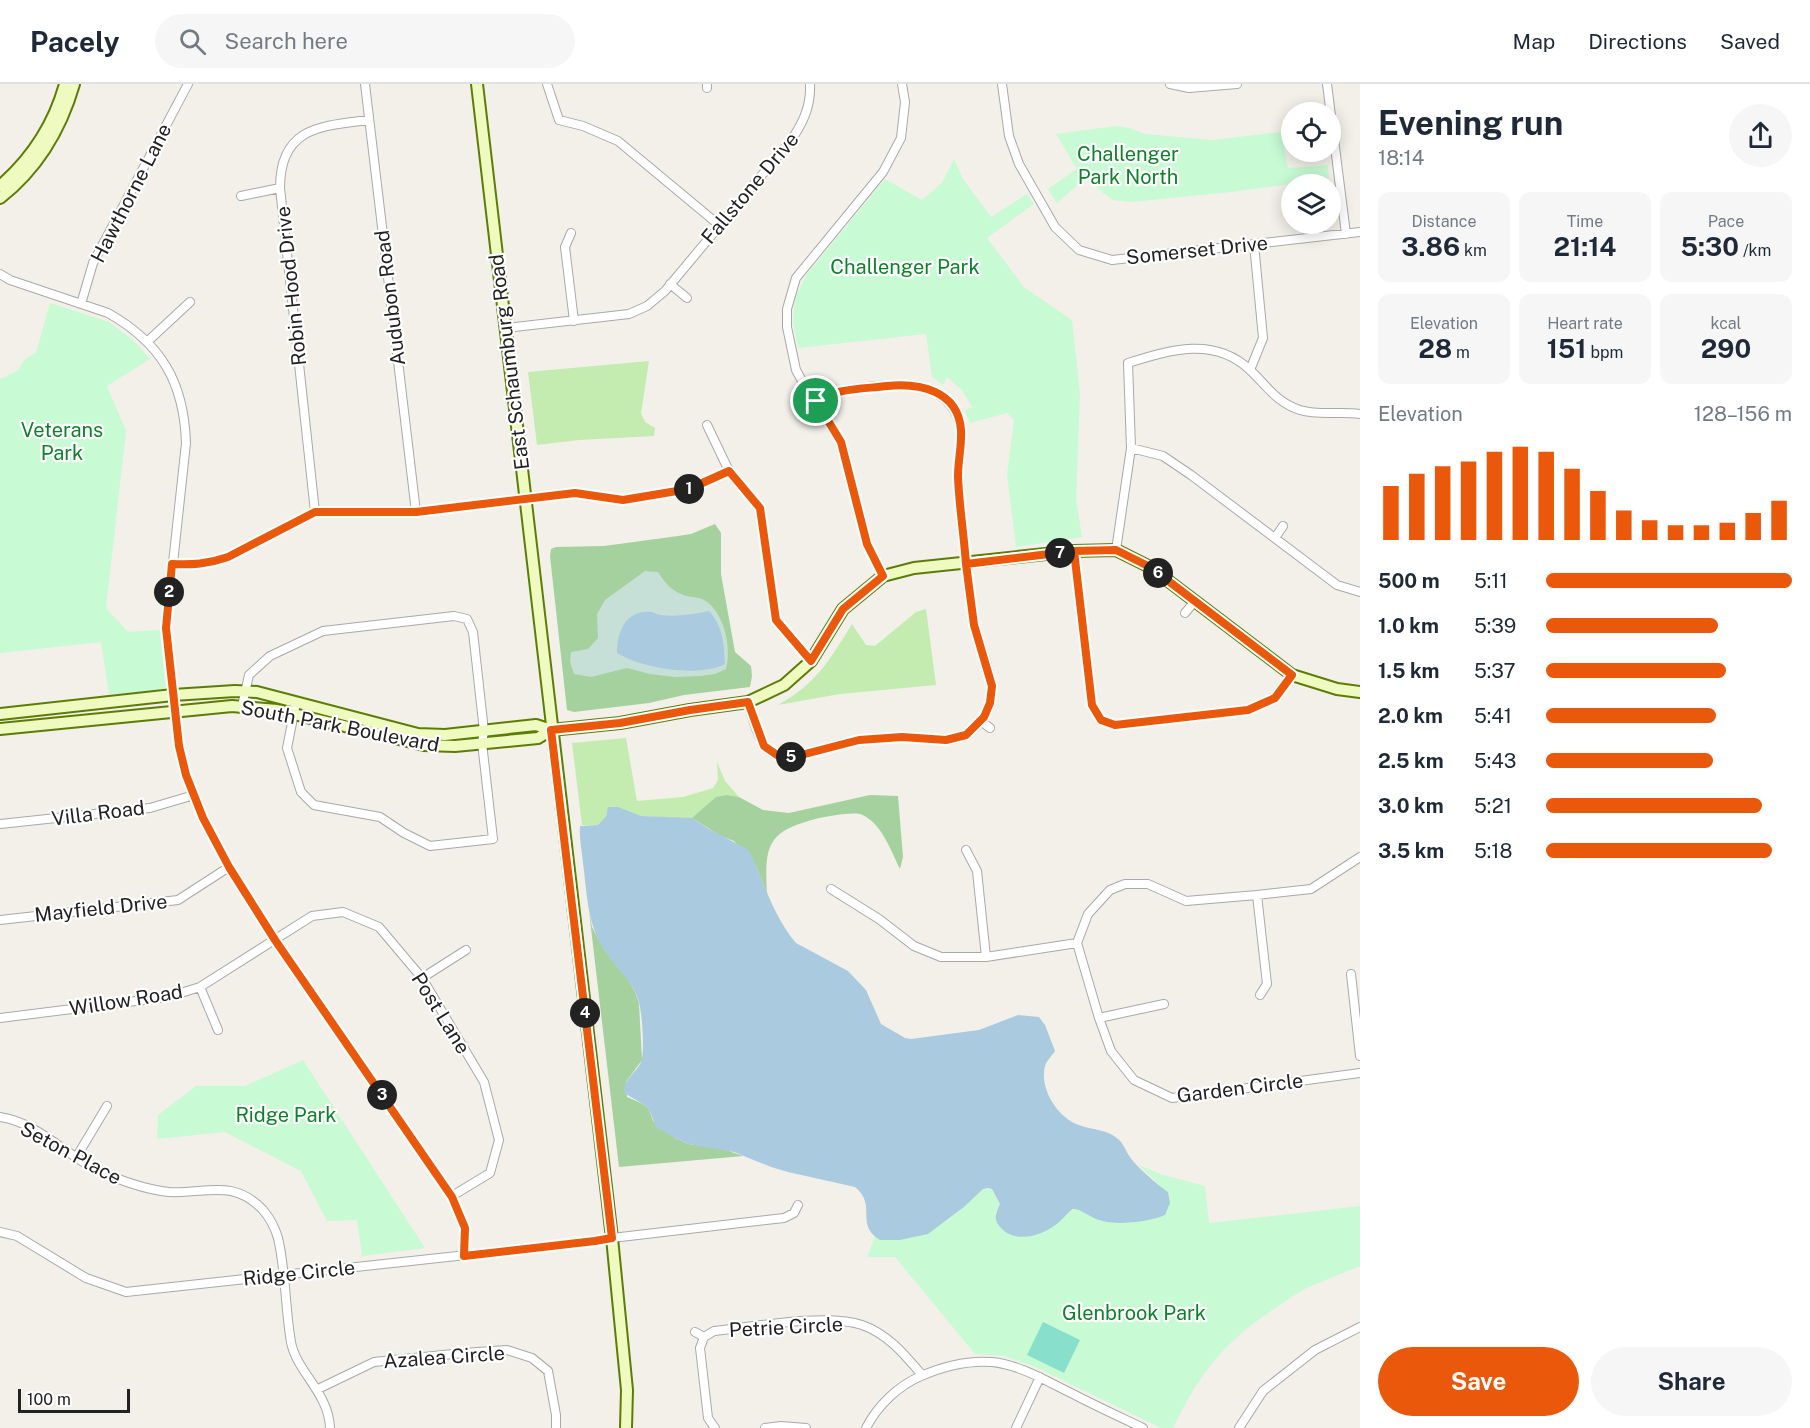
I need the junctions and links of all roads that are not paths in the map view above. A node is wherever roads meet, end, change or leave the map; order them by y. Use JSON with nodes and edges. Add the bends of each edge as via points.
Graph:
{"nodes":[{"id":1,"x":64,"y":84,"type":"edge"},
{"id":2,"x":74,"y":84,"type":"edge"},
{"id":3,"x":188,"y":84,"type":"edge"},
{"id":4,"x":364,"y":84,"type":"edge"},
{"id":5,"x":477,"y":84,"type":"edge"},
{"id":6,"x":547,"y":84,"type":"edge"},
{"id":7,"x":810,"y":84,"type":"edge"},
{"id":8,"x":902,"y":84,"type":"edge"},
{"id":9,"x":1002,"y":84,"type":"edge"},
{"id":10,"x":1170,"y":84,"type":"edge"},
{"id":11,"x":1237,"y":84,"type":"edge"},
{"id":12,"x":1328,"y":84,"type":"edge"},
{"id":13,"x":1217,"y":85,"type":"edge"},
{"id":14,"x":369,"y":120,"type":"junction"},
{"id":15,"x":0,"y":186,"type":"edge"},
{"id":16,"x":280,"y":188,"type":"junction"},
{"id":17,"x":242,"y":196,"type":"dead end"},
{"id":18,"x":0,"y":198,"type":"edge"},
{"id":19,"x":718,"y":225,"type":"junction"},
{"id":20,"x":1360,"y":232,"type":"edge"},
{"id":21,"x":571,"y":233,"type":"dead end"},
{"id":22,"x":1346,"y":234,"type":"junction"},
{"id":23,"x":1254,"y":244,"type":"junction"},
{"id":24,"x":0,"y":274,"type":"edge"},
{"id":25,"x":670,"y":284,"type":"junction"},
{"id":26,"x":687,"y":298,"type":"dead end"},
{"id":27,"x":190,"y":302,"type":"dead end"},
{"id":28,"x":81,"y":304,"type":"junction"},
{"id":29,"x":574,"y":321,"type":"junction"},
{"id":30,"x":505,"y":328,"type":"junction"},
{"id":31,"x":148,"y":341,"type":"junction"},
{"id":32,"x":1250,"y":370,"type":"junction"},
{"id":33,"x":816,"y":401,"type":"junction"},
{"id":34,"x":1360,"y":414,"type":"edge"},
{"id":35,"x":707,"y":425,"type":"dead end"},
{"id":36,"x":1131,"y":448,"type":"junction"},
{"id":37,"x":729,"y":471,"type":"junction"},
{"id":38,"x":525,"y":498,"type":"junction"},
{"id":39,"x":315,"y":512,"type":"junction"},
{"id":40,"x":416,"y":512,"type":"junction"},
{"id":41,"x":1283,"y":526,"type":"dead end"},
{"id":42,"x":1275,"y":538,"type":"junction"},
{"id":43,"x":1116,"y":550,"type":"junction"},
{"id":44,"x":1074,"y":551,"type":"junction"},
{"id":45,"x":172,"y":564,"type":"junction"},
{"id":46,"x":966,"y":564,"type":"junction"},
{"id":47,"x":883,"y":576,"type":"junction"},
{"id":48,"x":1360,"y":592,"type":"edge"},
{"id":49,"x":1195,"y":601,"type":"junction"},
{"id":50,"x":1185,"y":613,"type":"dead end"},
{"id":51,"x":811,"y":661,"type":"junction"},
{"id":52,"x":1292,"y":675,"type":"junction"},
{"id":53,"x":244,"y":691,"type":"junction"},
{"id":54,"x":1360,"y":692,"type":"edge"},
{"id":55,"x":173,"y":695,"type":"junction"},
{"id":56,"x":748,"y":702,"type":"junction"},
{"id":57,"x":296,"y":703,"type":"junction"},
{"id":58,"x":242,"y":706,"type":"junction"},
{"id":59,"x":175,"y":711,"type":"junction"},
{"id":60,"x":0,"y":714,"type":"edge"},
{"id":61,"x":294,"y":714,"type":"junction"},
{"id":62,"x":981,"y":721,"type":"junction"},
{"id":63,"x":990,"y":728,"type":"dead end"},
{"id":64,"x":0,"y":729,"type":"edge"},
{"id":65,"x":551,"y":730,"type":"junction"},
{"id":66,"x":484,"y":731,"type":"junction"},
{"id":67,"x":482,"y":743,"type":"junction"},
{"id":68,"x":194,"y":795,"type":"junction"},
{"id":69,"x":0,"y":825,"type":"edge"},
{"id":70,"x":966,"y":850,"type":"dead end"},
{"id":71,"x":1360,"y":857,"type":"edge"},
{"id":72,"x":229,"y":867,"type":"junction"},
{"id":73,"x":831,"y":889,"type":"dead end"},
{"id":74,"x":1257,"y":895,"type":"junction"},
{"id":75,"x":0,"y":920,"type":"edge"},
{"id":76,"x":275,"y":940,"type":"junction"},
{"id":77,"x":1077,"y":942,"type":"junction"},
{"id":78,"x":465,"y":950,"type":"dead end"},
{"id":79,"x":986,"y":957,"type":"junction"},
{"id":80,"x":1351,"y":974,"type":"dead end"},
{"id":81,"x":422,"y":978,"type":"junction"},
{"id":82,"x":200,"y":987,"type":"junction"},
{"id":83,"x":1260,"y":995,"type":"dead end"},
{"id":84,"x":1164,"y":1004,"type":"dead end"},
{"id":85,"x":0,"y":1018,"type":"edge"},
{"id":86,"x":1099,"y":1018,"type":"junction"},
{"id":87,"x":218,"y":1030,"type":"dead end"},
{"id":88,"x":1360,"y":1056,"type":"edge"},
{"id":89,"x":1360,"y":1073,"type":"edge"},
{"id":90,"x":108,"y":1106,"type":"dead end"},
{"id":91,"x":0,"y":1118,"type":"edge"},
{"id":92,"x":77,"y":1156,"type":"junction"},
{"id":93,"x":452,"y":1197,"type":"junction"},
{"id":94,"x":798,"y":1205,"type":"dead end"},
{"id":95,"x":0,"y":1233,"type":"edge"},
{"id":96,"x":612,"y":1238,"type":"junction"},
{"id":97,"x":464,"y":1256,"type":"junction"},
{"id":98,"x":282,"y":1274,"type":"junction"},
{"id":99,"x":1360,"y":1327,"type":"edge"},
{"id":100,"x":695,"y":1332,"type":"dead end"},
{"id":101,"x":704,"y":1337,"type":"junction"},
{"id":102,"x":922,"y":1376,"type":"junction"},
{"id":103,"x":1040,"y":1377,"type":"junction"},
{"id":104,"x":318,"y":1389,"type":"junction"},
{"id":105,"x":330,"y":1428,"type":"edge"},
{"id":106,"x":556,"y":1428,"type":"edge"},
{"id":107,"x":626,"y":1428,"type":"edge"},
{"id":108,"x":714,"y":1428,"type":"edge"},
{"id":109,"x":765,"y":1428,"type":"edge"},
{"id":110,"x":806,"y":1428,"type":"edge"},
{"id":111,"x":866,"y":1428,"type":"edge"},
{"id":112,"x":1017,"y":1428,"type":"edge"},
{"id":113,"x":1143,"y":1428,"type":"edge"},
{"id":114,"x":1239,"y":1428,"type":"edge"}],
"edges":[{"from":1,"to":15,"type":"street","via":[[38,143]]},
{"from":2,"to":18,"type":"street","via":[[46,147],[23,178]]},
{"from":3,"to":28,"type":"street","name":"Hawthorne Lane","via":[[93,263]]},
{"from":4,"to":14,"type":"street","name":"Audubon Road"},
{"from":5,"to":30,"type":"street","name":"East Schaumburg Road"},
{"from":6,"to":19,"type":"street","via":[[559,120],[618,141]]},
{"from":7,"to":19,"type":"street","name":"Fallstone Drive","via":[[809,104],[801,125]]},
{"from":8,"to":33,"type":"street","via":[[905,102],[901,138],[883,172],[796,278],[791,293],[787,327],[796,370]]},
{"from":9,"to":23,"type":"street","name":"Somerset Drive","via":[[1009,136],[1019,164],[1055,227],[1079,250],[1112,260]]},
{"from":10,"to":13,"type":"street","via":[[1189,88]]},
{"from":11,"to":13,"type":"street"},
{"from":12,"to":22,"type":"street"},
{"from":14,"to":16,"type":"street","name":"Robin Hood Drive","via":[[322,126],[304,135],[284,160]]},
{"from":14,"to":40,"type":"street","name":"Audubon Road"},
{"from":16,"to":17,"type":"street"},
{"from":16,"to":39,"type":"street","name":"Robin Hood Drive"},
{"from":19,"to":25,"type":"street","name":"Fallstone Drive"},
{"from":20,"to":22,"type":"street","name":"Somerset Drive"},
{"from":21,"to":29,"type":"street","via":[[565,247]]},
{"from":22,"to":23,"type":"street","name":"Somerset Drive"},
{"from":23,"to":32,"type":"street","via":[[1263,338]]},
{"from":24,"to":28,"type":"street"},
{"from":25,"to":26,"type":"street"},
{"from":25,"to":29,"type":"street","name":"Fallstone Drive","via":[[647,306],[628,314]]},
{"from":27,"to":31,"type":"street"},
{"from":28,"to":31,"type":"street","via":[[108,313]]},
{"from":29,"to":30,"type":"street","name":"Fallstone Drive"},
{"from":30,"to":38,"type":"street","name":"East Schaumburg Road"},
{"from":31,"to":45,"type":"street","via":[[172,375],[185,417],[186,443]]},
{"from":32,"to":34,"type":"street","via":[[1275,397],[1300,410]]},
{"from":32,"to":36,"type":"street","via":[[1232,355],[1202,348],[1165,352],[1128,363]]},
{"from":33,"to":46,"type":"street","via":[[841,391],[901,385],[922,386],[948,400],[961,430],[958,474]]},
{"from":33,"to":47,"type":"street","via":[[841,442],[867,544]]},
{"from":35,"to":37,"type":"street"},
{"from":36,"to":42,"type":"street","via":[[1163,456]]},
{"from":36,"to":43,"type":"street"},
{"from":37,"to":38,"type":"street","via":[[689,489],[623,500],[575,493]]},
{"from":37,"to":51,"type":"street","via":[[760,508],[776,620]]},
{"from":38,"to":40,"type":"street"},
{"from":38,"to":65,"type":"street","name":"East Schaumburg Road"},
{"from":39,"to":40,"type":"street"},
{"from":39,"to":45,"type":"street","via":[[228,557],[197,565]]},
{"from":41,"to":42,"type":"street"},
{"from":42,"to":48,"type":"street","via":[[1337,585]]},
{"from":43,"to":44,"type":"street"},
{"from":43,"to":49,"type":"street","via":[[1150,567]]},
{"from":44,"to":46,"type":"street"},
{"from":44,"to":52,"type":"street","via":[[1092,705],[1101,720],[1115,725],[1248,710],[1275,698]]},
{"from":45,"to":55,"type":"street","via":[[166,628]]},
{"from":46,"to":47,"type":"street","via":[[914,568]]},
{"from":46,"to":62,"type":"street","via":[[974,625],[992,686],[990,703]]},
{"from":47,"to":51,"type":"street","via":[[843,609]]},
{"from":49,"to":50,"type":"street"},
{"from":49,"to":52,"type":"street"},
{"from":51,"to":56,"type":"street","via":[[784,686]]},
{"from":52,"to":54,"type":"street"},
{"from":53,"to":55,"type":"street","name":"South Park Boulevard"},
{"from":53,"to":57,"type":"street","name":"South Park Boulevard"},
{"from":53,"to":58,"type":"street"},
{"from":53,"to":66,"type":"street","via":[[249,675],[270,656],[322,631],[454,616],[467,619],[473,632]]},
{"from":55,"to":59,"type":"street"},
{"from":55,"to":60,"type":"street","name":"South Park Boulevard"},
{"from":56,"to":62,"type":"street","via":[[764,746],[780,757],[859,740],[956,739]]},
{"from":56,"to":65,"type":"street"},
{"from":57,"to":61,"type":"street"},
{"from":57,"to":66,"type":"street","name":"South Park Boulevard","via":[[417,734]]},
{"from":58,"to":59,"type":"street","name":"South Park Boulevard"},
{"from":58,"to":61,"type":"street","name":"South Park Boulevard"},
{"from":59,"to":64,"type":"street","name":"South Park Boulevard"},
{"from":59,"to":68,"type":"street","via":[[179,746]]},
{"from":61,"to":67,"type":"street","name":"South Park Boulevard","via":[[417,744]]},
{"from":61,"to":67,"type":"street","via":[[287,748],[301,792],[314,806],[380,817],[430,846],[493,839]]},
{"from":62,"to":63,"type":"street"},
{"from":65,"to":66,"type":"street","name":"South Park Boulevard","via":[[536,725]]},
{"from":65,"to":67,"type":"street","name":"South Park Boulevard","via":[[538,738]]},
{"from":65,"to":96,"type":"street","name":"East Schaumburg Road"},
{"from":66,"to":67,"type":"street"},
{"from":68,"to":69,"type":"street","name":"Villa Road","via":[[150,808]]},
{"from":68,"to":72,"type":"street"},
{"from":70,"to":79,"type":"street","via":[[977,871]]},
{"from":71,"to":74,"type":"street","via":[[1311,889]]},
{"from":72,"to":75,"type":"street","name":"Mayfield Drive","via":[[178,900]]},
{"from":72,"to":76,"type":"street"},
{"from":73,"to":79,"type":"street","via":[[914,946],[941,957]]},
{"from":74,"to":77,"type":"street","via":[[1186,901],[1148,884],[1125,884],[1110,890],[1088,914]]},
{"from":74,"to":83,"type":"street","via":[[1267,984]]},
{"from":76,"to":81,"type":"street","name":"Post Lane","via":[[312,916],[343,912],[379,927]]},
{"from":76,"to":82,"type":"street","name":"Willow Road"},
{"from":76,"to":93,"type":"street"},
{"from":77,"to":79,"type":"street"},
{"from":77,"to":86,"type":"street","name":"Garden Circle"},
{"from":78,"to":81,"type":"street"},
{"from":80,"to":88,"type":"street"},
{"from":81,"to":93,"type":"street","name":"Post Lane","via":[[484,1082],[499,1140],[490,1173]]},
{"from":82,"to":85,"type":"street","name":"Willow Road","via":[[168,997]]},
{"from":82,"to":87,"type":"street"},
{"from":84,"to":86,"type":"street"},
{"from":86,"to":89,"type":"street","name":"Garden Circle","via":[[1111,1051],[1134,1080],[1172,1098]]},
{"from":90,"to":92,"type":"street"},
{"from":91,"to":92,"type":"street","name":"Seton Place","via":[[27,1127]]},
{"from":92,"to":98,"type":"street","name":"Seton Place","via":[[104,1174],[134,1186],[170,1192],[227,1189],[241,1193],[255,1202],[274,1226]]},
{"from":93,"to":97,"type":"street","via":[[465,1228]]},
{"from":94,"to":96,"type":"street","name":"Ridge Circle","via":[[784,1218]]},
{"from":95,"to":98,"type":"street","name":"Ridge Circle","via":[[17,1236],[86,1278],[126,1292]]},
{"from":96,"to":97,"type":"street","name":"Ridge Circle"},
{"from":96,"to":107,"type":"street","name":"East Schaumburg Road","via":[[627,1390]]},
{"from":97,"to":98,"type":"street","name":"Ridge Circle"},
{"from":98,"to":104,"type":"street","name":"Seton Place","via":[[292,1345]]},
{"from":99,"to":114,"type":"street","via":[[1315,1350],[1263,1391]]},
{"from":100,"to":101,"type":"street","name":"Petrie Circle"},
{"from":101,"to":102,"type":"street","name":"Petrie Circle","via":[[714,1331],[837,1320],[873,1330],[896,1345]]},
{"from":101,"to":108,"type":"street","name":"Petrie Circle","via":[[700,1348],[708,1418]]},
{"from":102,"to":103,"type":"street","via":[[949,1365],[993,1362]]},
{"from":102,"to":111,"type":"street","via":[[890,1396]]},
{"from":103,"to":112,"type":"street"},
{"from":103,"to":113,"type":"street"},
{"from":104,"to":105,"type":"street","name":"Seton Place"},
{"from":104,"to":106,"type":"street","name":"Azalea Circle","via":[[374,1362],[507,1350],[532,1358],[549,1371]]},
{"from":109,"to":110,"type":"street"}]}
